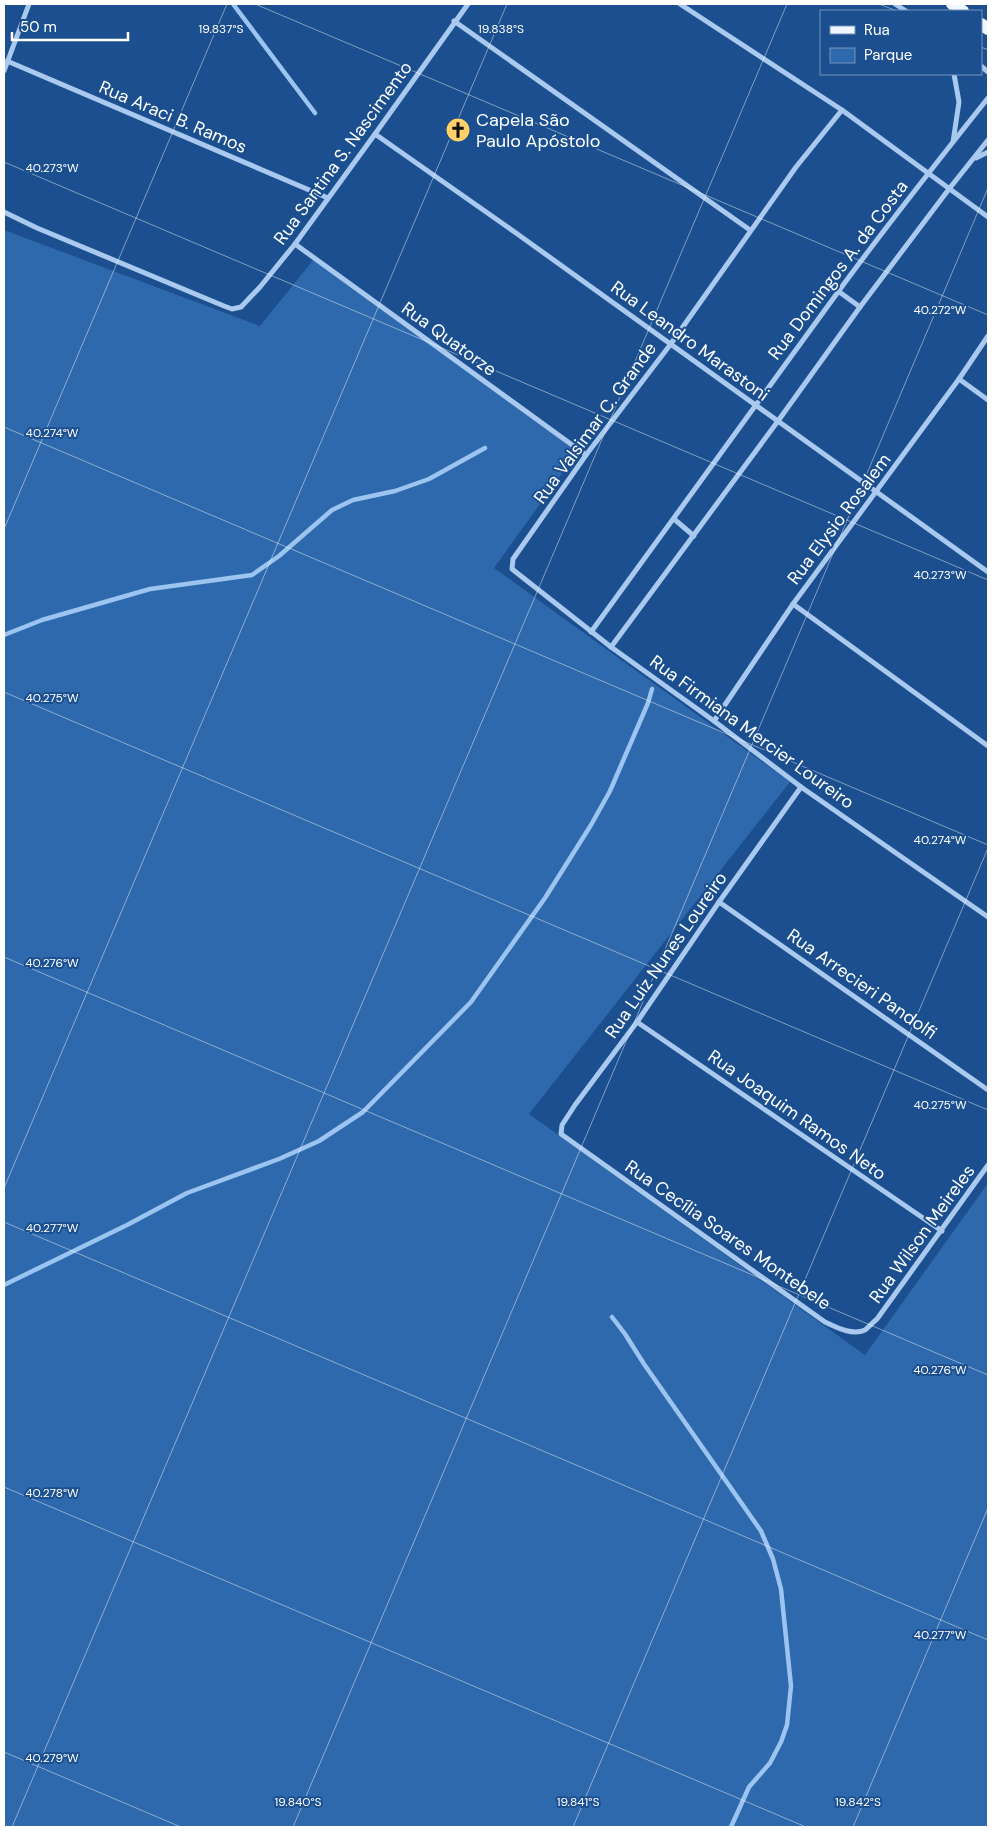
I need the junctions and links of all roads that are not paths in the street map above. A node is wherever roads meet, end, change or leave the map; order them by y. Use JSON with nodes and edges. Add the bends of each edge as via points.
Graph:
{"nodes":[{"id":1,"x":29,"y":4,"type":"edge"},
{"id":2,"x":468,"y":4,"type":"edge"},
{"id":3,"x":680,"y":4,"type":"edge"},
{"id":4,"x":454,"y":21,"type":"junction"},
{"id":5,"x":7,"y":61,"type":"junction"},
{"id":6,"x":4,"y":71,"type":"edge"},
{"id":7,"x":954,"y":75,"type":"edge"},
{"id":8,"x":988,"y":98,"type":"edge"},
{"id":9,"x":842,"y":110,"type":"junction"},
{"id":10,"x":375,"y":134,"type":"junction"},
{"id":11,"x":988,"y":140,"type":"edge"},
{"id":12,"x":953,"y":143,"type":"junction"},
{"id":13,"x":988,"y":152,"type":"edge"},
{"id":14,"x":973,"y":159,"type":"junction"},
{"id":15,"x":928,"y":172,"type":"junction"},
{"id":16,"x":948,"y":189,"type":"junction"},
{"id":17,"x":328,"y":198,"type":"junction"},
{"id":18,"x":4,"y":212,"type":"edge"},
{"id":19,"x":988,"y":217,"type":"edge"},
{"id":20,"x":750,"y":230,"type":"junction"},
{"id":21,"x":294,"y":244,"type":"junction"},
{"id":22,"x":838,"y":292,"type":"junction"},
{"id":23,"x":860,"y":307,"type":"junction"},
{"id":24,"x":988,"y":336,"type":"edge"},
{"id":25,"x":670,"y":345,"type":"junction"},
{"id":26,"x":960,"y":379,"type":"junction"},
{"id":27,"x":988,"y":400,"type":"edge"},
{"id":28,"x":756,"y":406,"type":"junction"},
{"id":29,"x":778,"y":421,"type":"junction"},
{"id":30,"x":586,"y":456,"type":"junction"},
{"id":31,"x":877,"y":492,"type":"junction"},
{"id":32,"x":674,"y":519,"type":"junction"},
{"id":33,"x":694,"y":536,"type":"junction"},
{"id":34,"x":513,"y":560,"type":"joint"},
{"id":35,"x":988,"y":572,"type":"edge"},
{"id":36,"x":793,"y":604,"type":"junction"},
{"id":37,"x":591,"y":632,"type":"junction"},
{"id":38,"x":611,"y":647,"type":"junction"},
{"id":39,"x":714,"y":721,"type":"junction"},
{"id":40,"x":988,"y":746,"type":"edge"},
{"id":41,"x":801,"y":787,"type":"junction"},
{"id":42,"x":719,"y":902,"type":"junction"},
{"id":43,"x":988,"y":917,"type":"edge"},
{"id":44,"x":638,"y":1022,"type":"junction"},
{"id":45,"x":988,"y":1090,"type":"edge"},
{"id":46,"x":568,"y":1139,"type":"joint"},
{"id":47,"x":988,"y":1165,"type":"edge"},
{"id":48,"x":942,"y":1231,"type":"junction"},
{"id":49,"x":877,"y":1319,"type":"joint"}],
"edges":[{"from":1,"to":5,"type":"street"},
{"from":2,"to":4,"type":"street","name":"Rua Santina S. Nascimento"},
{"from":3,"to":9,"type":"street"},
{"from":4,"to":10,"type":"street","name":"Rua Santina S. Nascimento"},
{"from":4,"to":20,"type":"street"},
{"from":5,"to":6,"type":"street"},
{"from":5,"to":17,"type":"street","name":"Rua Araci B. Ramos"},
{"from":7,"to":12,"type":"street","via":[[959,102]]},
{"from":8,"to":12,"type":"street","name":"Rua Domingos A. da Costa"},
{"from":9,"to":15,"type":"street"},
{"from":9,"to":20,"type":"street","name":"Rua Valsimar C. Grande"},
{"from":10,"to":17,"type":"street","name":"Rua Santina S. Nascimento"},
{"from":10,"to":25,"type":"street","name":"Rua Leandro Marastoni"},
{"from":11,"to":14,"type":"street"},
{"from":12,"to":15,"type":"street","name":"Rua Domingos A. da Costa"},
{"from":13,"to":14,"type":"street"},
{"from":14,"to":16,"type":"street"},
{"from":15,"to":16,"type":"street"},
{"from":15,"to":22,"type":"street","name":"Rua Domingos A. da Costa"},
{"from":16,"to":19,"type":"street"},
{"from":16,"to":23,"type":"street"},
{"from":17,"to":21,"type":"street","name":"Rua Santina S. Nascimento"},
{"from":18,"to":21,"type":"street","name":"Rua Santina S. Nascimento","via":[[232,309],[248,302]]},
{"from":20,"to":25,"type":"street","name":"Rua Valsimar C. Grande"},
{"from":21,"to":30,"type":"street","name":"Rua Quatorze"},
{"from":22,"to":23,"type":"street"},
{"from":22,"to":28,"type":"street","name":"Rua Domingos A. da Costa"},
{"from":23,"to":29,"type":"street"},
{"from":24,"to":26,"type":"street","name":"Rua Elysio Rosalem"},
{"from":25,"to":28,"type":"street","name":"Rua Leandro Marastoni"},
{"from":25,"to":30,"type":"street","name":"Rua Valsimar C. Grande"},
{"from":26,"to":27,"type":"street"},
{"from":26,"to":31,"type":"street","name":"Rua Elysio Rosalem"},
{"from":28,"to":29,"type":"street","name":"Rua Leandro Marastoni"},
{"from":28,"to":32,"type":"street","name":"Rua Domingos A. da Costa"},
{"from":29,"to":31,"type":"street","name":"Rua Leandro Marastoni"},
{"from":29,"to":33,"type":"street"},
{"from":30,"to":34,"type":"street","name":"Rua Valsimar C. Grande"},
{"from":31,"to":35,"type":"street","name":"Rua Leandro Marastoni"},
{"from":31,"to":36,"type":"street","name":"Rua Elysio Rosalem"},
{"from":32,"to":33,"type":"street"},
{"from":32,"to":37,"type":"street","name":"Rua Domingos A. da Costa"},
{"from":33,"to":38,"type":"street"},
{"from":34,"to":37,"type":"street","name":"Rua Firmiana Mercier Loureiro","via":[[514,572]]},
{"from":36,"to":39,"type":"street","name":"Rua Elysio Rosalem"},
{"from":36,"to":40,"type":"street"},
{"from":37,"to":38,"type":"street","name":"Rua Firmiana Mercier Loureiro"},
{"from":38,"to":39,"type":"street","name":"Rua Firmiana Mercier Loureiro"},
{"from":39,"to":41,"type":"street","name":"Rua Firmiana Mercier Loureiro"},
{"from":41,"to":42,"type":"street","name":"Rua Luiz Nunes Loureiro"},
{"from":41,"to":43,"type":"street","name":"Rua Firmiana Mercier Loureiro"},
{"from":42,"to":44,"type":"street","name":"Rua Luiz Nunes Loureiro"},
{"from":42,"to":45,"type":"street","name":"Rua Arrecieri Pandolfi"},
{"from":44,"to":46,"type":"street","name":"Rua Luiz Nunes Loureiro","via":[[562,1125],[561,1134]]},
{"from":44,"to":48,"type":"street","name":"Rua Joaquim Ramos Neto"},
{"from":46,"to":49,"type":"street","name":"Rua Cecília Soares Montebele","via":[[825,1322],[856,1332],[864,1330]]},
{"from":47,"to":48,"type":"street","name":"Rua Wilson Meireles"},
{"from":48,"to":49,"type":"street","name":"Rua Wilson Meireles"}]}
